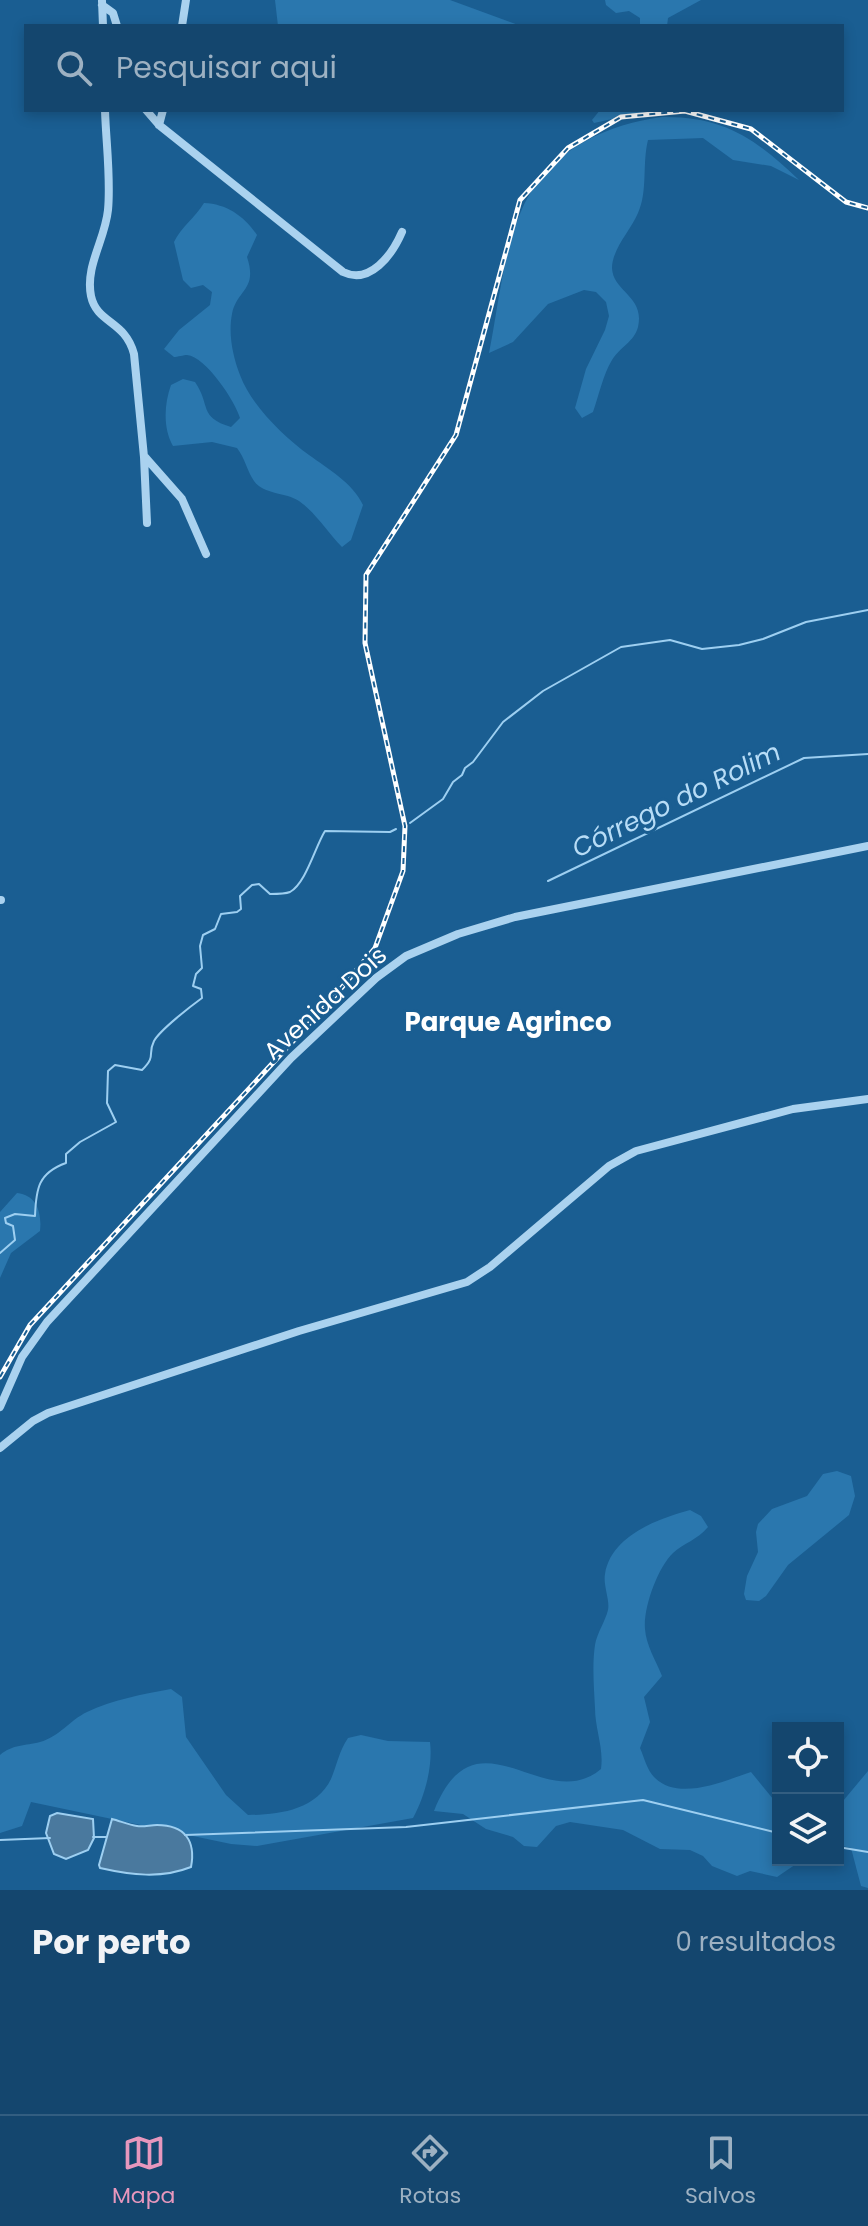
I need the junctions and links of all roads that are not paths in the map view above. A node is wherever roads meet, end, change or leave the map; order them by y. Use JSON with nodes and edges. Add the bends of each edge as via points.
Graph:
{"nodes":[{"id":1,"x":186,"y":0,"type":"edge"},
{"id":2,"x":102,"y":3,"type":"edge"},
{"id":3,"x":103,"y":24,"type":"edge"},
{"id":4,"x":116,"y":24,"type":"edge"},
{"id":5,"x":182,"y":24,"type":"edge"},
{"id":6,"x":105,"y":112,"type":"edge"},
{"id":7,"x":148,"y":112,"type":"edge"},
{"id":8,"x":162,"y":112,"type":"edge"},
{"id":9,"x":159,"y":125,"type":"junction"},
{"id":10,"x":402,"y":232,"type":"dead end"},
{"id":11,"x":144,"y":457,"type":"junction"},
{"id":12,"x":147,"y":523,"type":"dead end"},
{"id":13,"x":206,"y":554,"type":"dead end"},
{"id":14,"x":868,"y":846,"type":"edge"},
{"id":15,"x":868,"y":1099,"type":"edge"},
{"id":16,"x":0,"y":1407,"type":"edge"},
{"id":17,"x":0,"y":1448,"type":"edge"}],
"edges":[{"from":1,"to":5,"type":"street"},
{"from":2,"to":3,"type":"street"},
{"from":2,"to":4,"type":"street"},
{"from":6,"to":11,"type":"street","via":[[108,210],[91,268],[90,293],[100,314],[130,340]]},
{"from":7,"to":9,"type":"street"},
{"from":8,"to":9,"type":"street"},
{"from":9,"to":10,"type":"street","via":[[353,277],[381,264]]},
{"from":11,"to":12,"type":"street"},
{"from":11,"to":13,"type":"street","via":[[182,499]]},
{"from":14,"to":16,"type":"street","name":"Avenida Dois","via":[[515,917],[406,956],[291,1058],[47,1322],[22,1357]]},
{"from":15,"to":17,"type":"street","via":[[793,1109],[636,1151],[609,1166],[467,1282],[48,1413]]}]}
